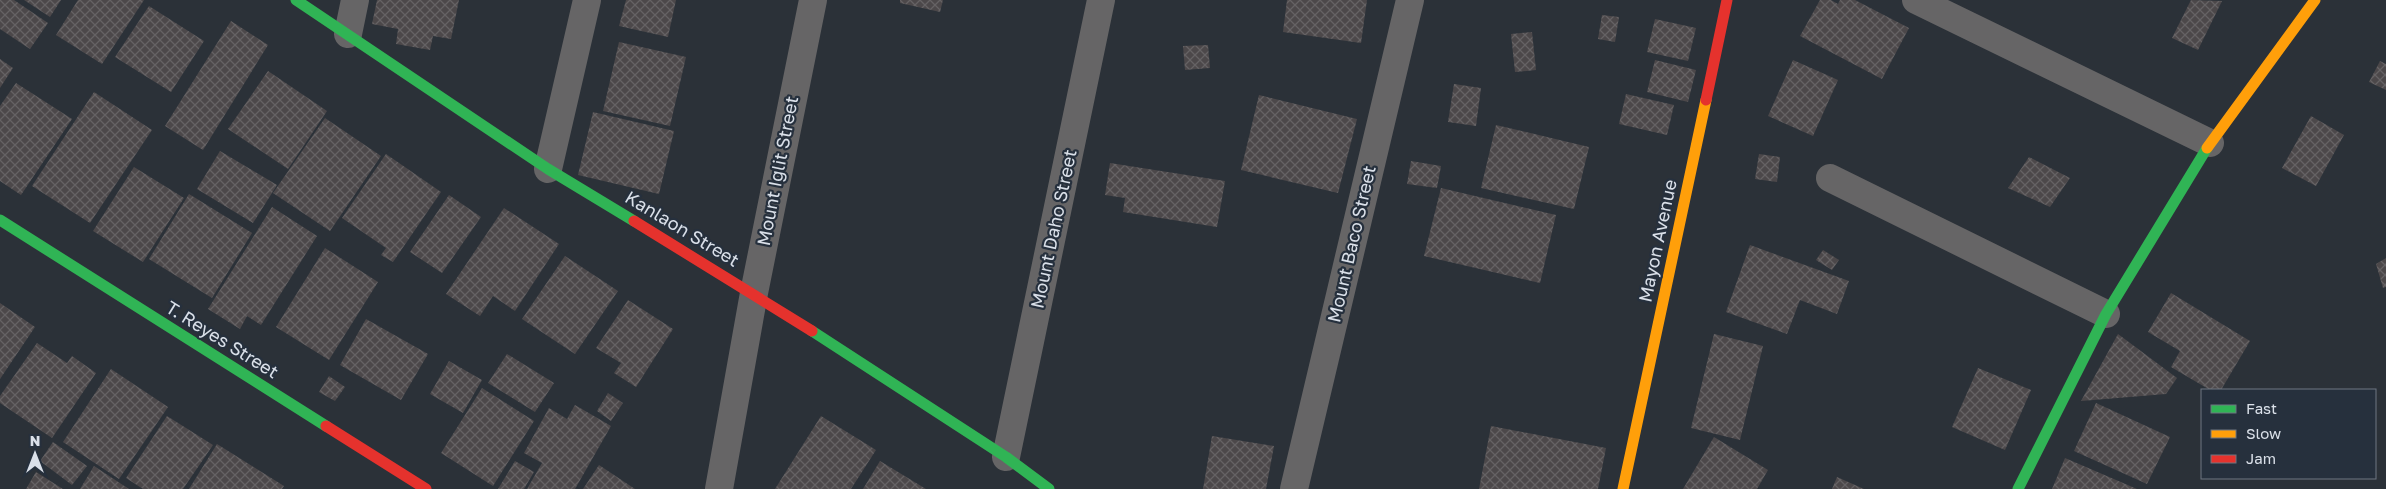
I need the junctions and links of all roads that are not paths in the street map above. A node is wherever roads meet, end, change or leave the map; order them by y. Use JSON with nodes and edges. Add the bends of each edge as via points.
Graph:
{"nodes":[{"id":1,"x":296,"y":0,"type":"edge"},
{"id":2,"x":355,"y":0,"type":"edge"},
{"id":3,"x":586,"y":0,"type":"edge"},
{"id":4,"x":813,"y":0,"type":"edge"},
{"id":5,"x":1101,"y":0,"type":"edge"},
{"id":6,"x":1410,"y":0,"type":"edge"},
{"id":7,"x":1728,"y":0,"type":"edge"},
{"id":8,"x":1916,"y":0,"type":"edge"},
{"id":9,"x":2310,"y":2,"type":"edge"},
{"id":10,"x":348,"y":34,"type":"junction"},
{"id":11,"x":2210,"y":143,"type":"junction"},
{"id":12,"x":548,"y":169,"type":"junction"},
{"id":13,"x":1830,"y":178,"type":"dead end"},
{"id":14,"x":0,"y":220,"type":"edge"},
{"id":15,"x":754,"y":293,"type":"junction"},
{"id":16,"x":2106,"y":314,"type":"junction"},
{"id":17,"x":1006,"y":457,"type":"junction"},
{"id":18,"x":1627,"y":487,"type":"edge"},
{"id":19,"x":426,"y":489,"type":"edge"},
{"id":20,"x":719,"y":489,"type":"edge"},
{"id":21,"x":1049,"y":489,"type":"edge"},
{"id":22,"x":1294,"y":489,"type":"edge"},
{"id":23,"x":2018,"y":489,"type":"edge"}],
"edges":[{"from":1,"to":10,"type":"street","name":"Kanlaon Street"},
{"from":2,"to":10,"type":"street"},
{"from":3,"to":12,"type":"street"},
{"from":4,"to":15,"type":"street","name":"Mount Iglit Street"},
{"from":5,"to":17,"type":"street","name":"Mount Daho Street"},
{"from":6,"to":22,"type":"street","name":"Mount Baco Street"},
{"from":7,"to":18,"type":"street","name":"Mayon Avenue"},
{"from":8,"to":11,"type":"street"},
{"from":9,"to":11,"type":"street"},
{"from":10,"to":12,"type":"street","name":"Kanlaon Street"},
{"from":11,"to":16,"type":"street"},
{"from":12,"to":15,"type":"street","name":"Kanlaon Street"},
{"from":13,"to":16,"type":"street"},
{"from":14,"to":19,"type":"street","name":"T. Reyes Street"},
{"from":15,"to":17,"type":"street","name":"Kanlaon Street"},
{"from":15,"to":20,"type":"street","name":"Mount Iglit Street"},
{"from":16,"to":23,"type":"street"},
{"from":17,"to":21,"type":"street","name":"Kanlaon Street"}]}
